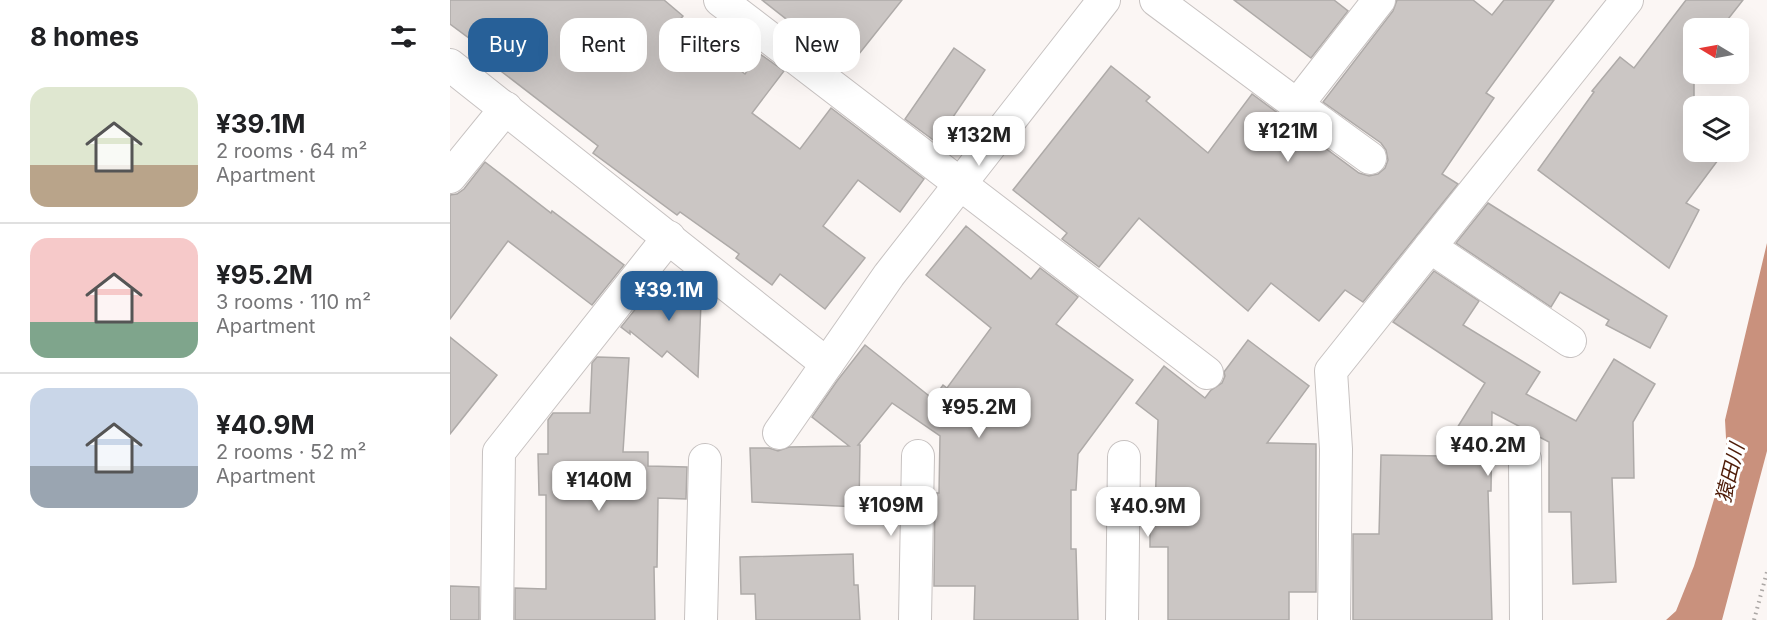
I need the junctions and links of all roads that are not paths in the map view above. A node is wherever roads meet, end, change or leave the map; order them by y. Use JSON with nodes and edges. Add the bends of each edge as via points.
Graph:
{"nodes":[{"id":1,"x":720,"y":0,"type":"edge"},
{"id":2,"x":1104,"y":0,"type":"edge"},
{"id":3,"x":1156,"y":0,"type":"edge"},
{"id":4,"x":1378,"y":0,"type":"edge"},
{"id":5,"x":1627,"y":0,"type":"edge"},
{"id":6,"x":450,"y":65,"type":"edge"},
{"id":7,"x":1297,"y":105,"type":"junction"},
{"id":8,"x":506,"y":108,"type":"junction"},
{"id":9,"x":1370,"y":158,"type":"dead end"},
{"id":10,"x":450,"y":177,"type":"edge"},
{"id":11,"x":960,"y":184,"type":"junction"},
{"id":12,"x":669,"y":237,"type":"junction"},
{"id":13,"x":1430,"y":247,"type":"junction"},
{"id":14,"x":1570,"y":341,"type":"dead end"},
{"id":15,"x":827,"y":364,"type":"junction"},
{"id":16,"x":1208,"y":373,"type":"dead end"},
{"id":17,"x":779,"y":434,"type":"dead end"},
{"id":18,"x":918,"y":456,"type":"dead end"},
{"id":19,"x":1124,"y":457,"type":"dead end"},
{"id":20,"x":1526,"y":459,"type":"dead end"},
{"id":21,"x":705,"y":460,"type":"dead end"},
{"id":22,"x":497,"y":620,"type":"edge"},
{"id":23,"x":701,"y":620,"type":"edge"},
{"id":24,"x":915,"y":620,"type":"edge"},
{"id":25,"x":1122,"y":620,"type":"edge"},
{"id":26,"x":1334,"y":620,"type":"edge"},
{"id":27,"x":1526,"y":620,"type":"edge"}],
"edges":[{"from":1,"to":11,"type":"street"},
{"from":2,"to":11,"type":"street"},
{"from":3,"to":7,"type":"street"},
{"from":4,"to":7,"type":"street"},
{"from":5,"to":13,"type":"street"},
{"from":6,"to":8,"type":"street"},
{"from":7,"to":9,"type":"street"},
{"from":8,"to":10,"type":"street"},
{"from":8,"to":12,"type":"street"},
{"from":11,"to":15,"type":"street","via":[[889,275]]},
{"from":11,"to":16,"type":"street"},
{"from":12,"to":15,"type":"street"},
{"from":12,"to":22,"type":"street","via":[[499,452]]},
{"from":13,"to":14,"type":"street"},
{"from":13,"to":26,"type":"street","via":[[1331,371],[1336,449]]},
{"from":15,"to":17,"type":"street"},
{"from":18,"to":24,"type":"street"},
{"from":19,"to":25,"type":"street"},
{"from":20,"to":27,"type":"street"},
{"from":21,"to":23,"type":"street"}]}
